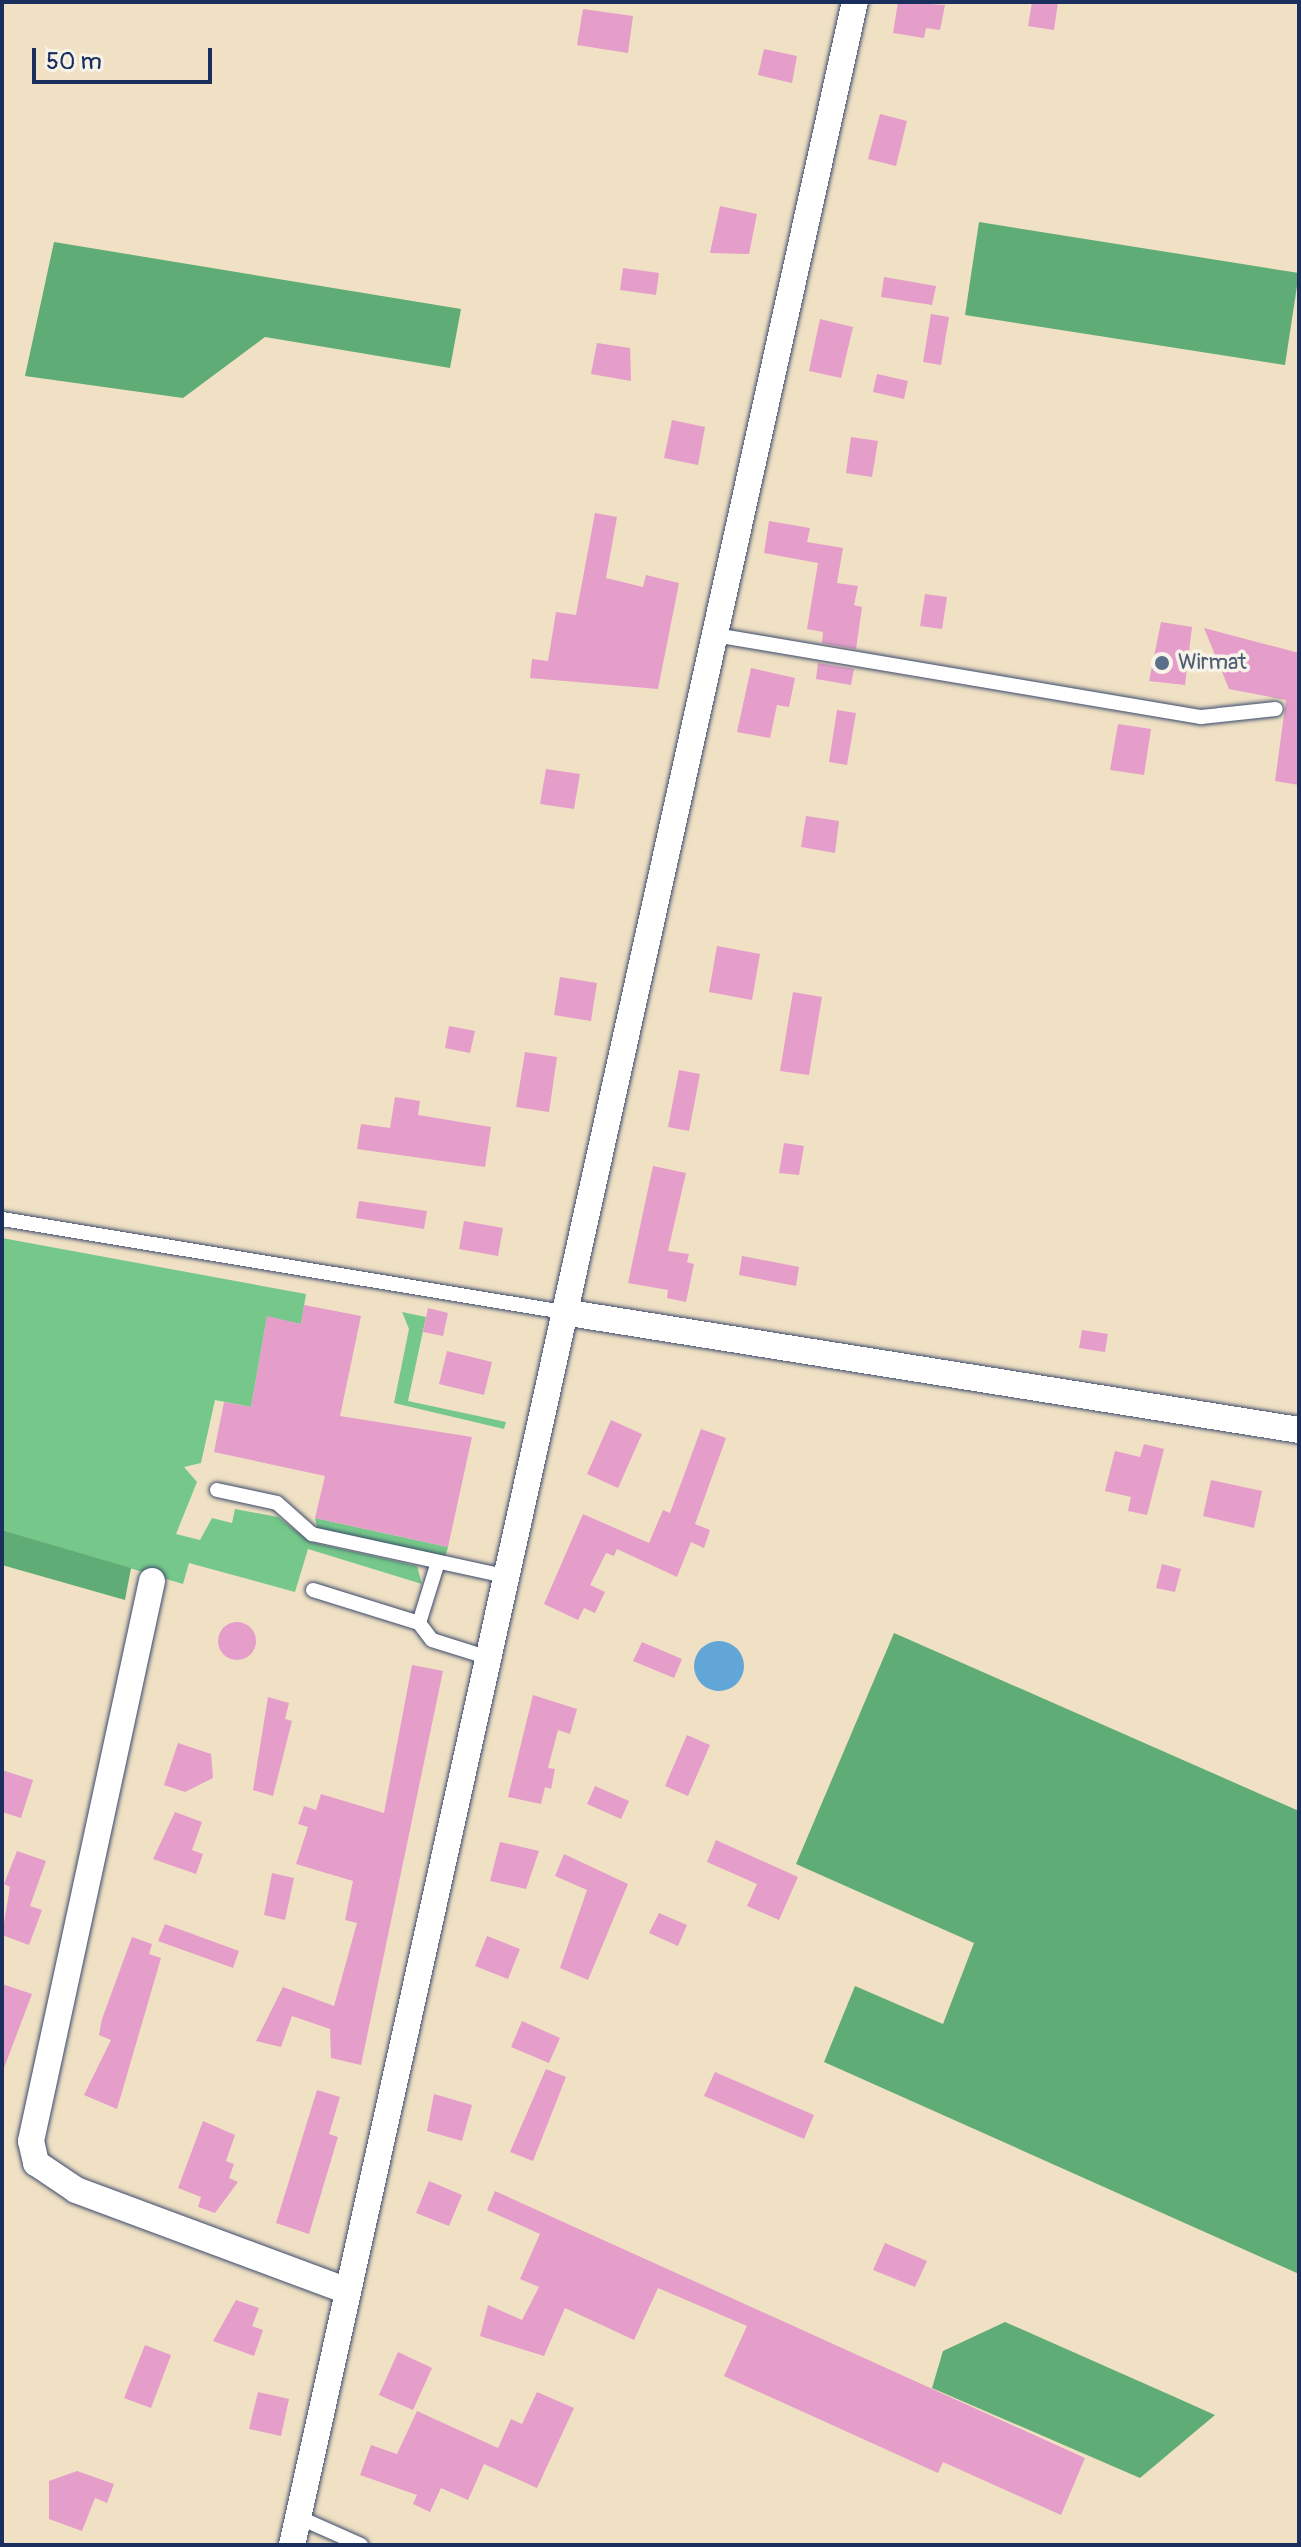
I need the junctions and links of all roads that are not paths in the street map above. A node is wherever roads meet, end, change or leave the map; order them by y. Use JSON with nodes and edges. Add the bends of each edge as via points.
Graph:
{"nodes":[{"id":1,"x":855,"y":2,"type":"edge"},
{"id":2,"x":715,"y":635,"type":"junction"},
{"id":3,"x":1276,"y":709,"type":"dead end"},
{"id":4,"x":2,"y":1219,"type":"edge"},
{"id":5,"x":563,"y":1312,"type":"junction"},
{"id":6,"x":1299,"y":1430,"type":"edge"},
{"id":7,"x":217,"y":1490,"type":"dead end"},
{"id":8,"x":438,"y":1562,"type":"junction"},
{"id":9,"x":504,"y":1576,"type":"junction"},
{"id":10,"x":152,"y":1581,"type":"dead end"},
{"id":11,"x":313,"y":1590,"type":"dead end"},
{"id":12,"x":419,"y":1623,"type":"junction"},
{"id":13,"x":486,"y":1657,"type":"junction"},
{"id":14,"x":347,"y":2291,"type":"junction"},
{"id":15,"x":298,"y":2517,"type":"junction"},
{"id":16,"x":292,"y":2545,"type":"edge"},
{"id":17,"x":361,"y":2545,"type":"edge"}],
"edges":[{"from":1,"to":2,"type":"street"},
{"from":2,"to":3,"type":"lane","via":[[1201,717]]},
{"from":2,"to":5,"type":"street"},
{"from":4,"to":5,"type":"lane"},
{"from":5,"to":6,"type":"street"},
{"from":5,"to":9,"type":"street"},
{"from":7,"to":8,"type":"lane","via":[[277,1503],[312,1534]]},
{"from":8,"to":9,"type":"lane"},
{"from":8,"to":12,"type":"lane"},
{"from":9,"to":13,"type":"street"},
{"from":10,"to":14,"type":"street","via":[[31,2141],[36,2163],[76,2190]]},
{"from":11,"to":12,"type":"lane"},
{"from":12,"to":13,"type":"lane","via":[[432,1640]]},
{"from":13,"to":14,"type":"street"},
{"from":14,"to":15,"type":"street"},
{"from":15,"to":16,"type":"street"},
{"from":15,"to":17,"type":"lane"}]}
